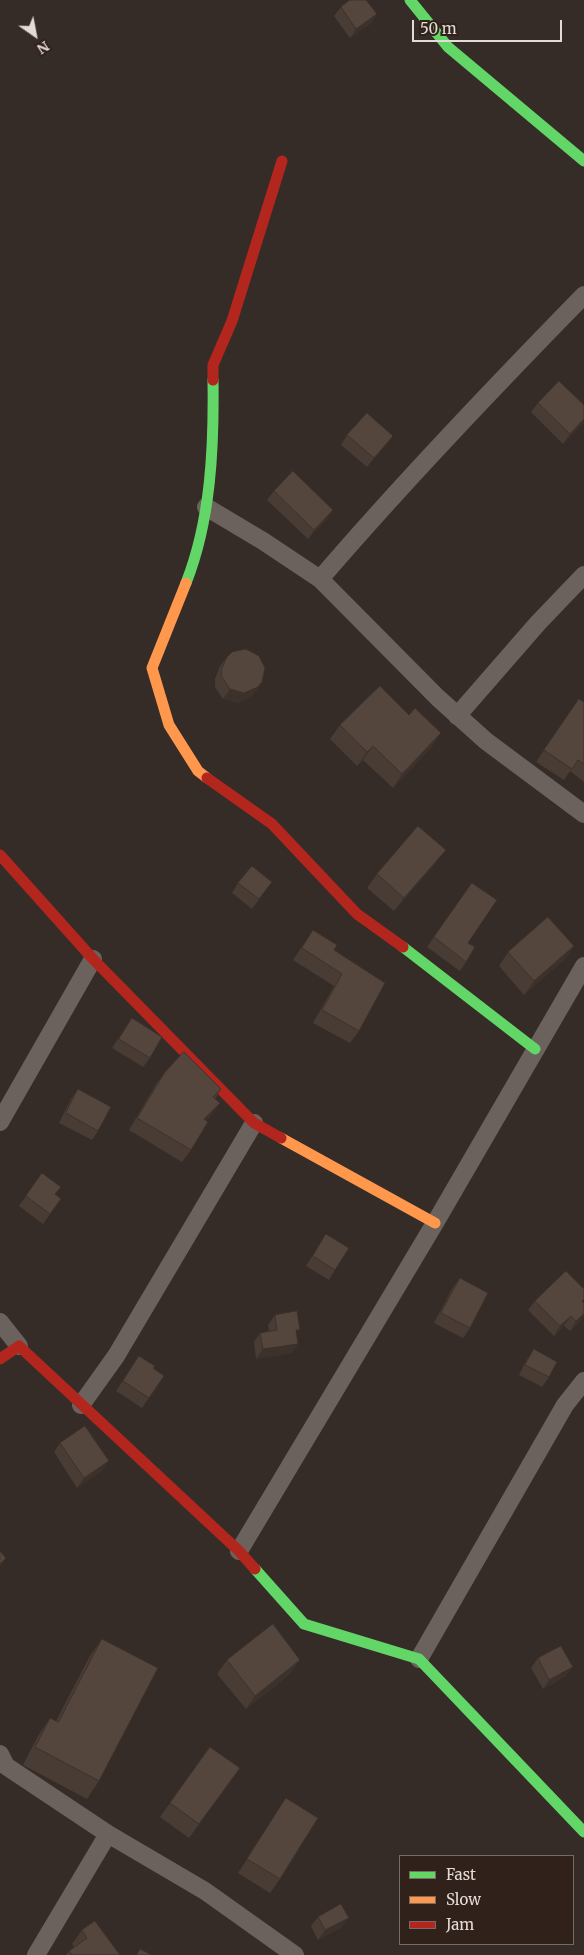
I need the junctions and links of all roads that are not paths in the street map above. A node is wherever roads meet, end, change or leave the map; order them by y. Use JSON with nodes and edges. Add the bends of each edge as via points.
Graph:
{"nodes":[{"id":1,"x":410,"y":0,"type":"edge"},
{"id":2,"x":282,"y":161,"type":"dead end"},
{"id":3,"x":584,"y":161,"type":"edge"},
{"id":4,"x":584,"y":295,"type":"edge"},
{"id":5,"x":206,"y":507,"type":"junction"},
{"id":6,"x":584,"y":575,"type":"edge"},
{"id":7,"x":320,"y":579,"type":"junction"},
{"id":8,"x":457,"y":716,"type":"junction"},
{"id":9,"x":584,"y":814,"type":"edge"},
{"id":10,"x":0,"y":855,"type":"edge"},
{"id":11,"x":93,"y":959,"type":"junction"},
{"id":12,"x":584,"y":966,"type":"edge"},
{"id":13,"x":535,"y":1049,"type":"junction"},
{"id":14,"x":0,"y":1122,"type":"edge"},
{"id":15,"x":254,"y":1123,"type":"junction"},
{"id":16,"x":435,"y":1223,"type":"junction"},
{"id":17,"x":0,"y":1322,"type":"edge"},
{"id":18,"x":19,"y":1346,"type":"junction"},
{"id":19,"x":0,"y":1358,"type":"edge"},
{"id":20,"x":584,"y":1381,"type":"edge"},
{"id":21,"x":81,"y":1405,"type":"junction"},
{"id":22,"x":239,"y":1551,"type":"junction"},
{"id":23,"x":419,"y":1659,"type":"junction"},
{"id":24,"x":0,"y":1754,"type":"edge"},
{"id":25,"x":584,"y":1832,"type":"edge"},
{"id":26,"x":108,"y":1834,"type":"junction"},
{"id":27,"x":36,"y":1955,"type":"edge"},
{"id":28,"x":295,"y":1955,"type":"edge"}],
"edges":[{"from":1,"to":3,"type":"street","via":[[448,47]]},
{"from":2,"to":5,"type":"street","via":[[232,321],[213,365],[214,425]]},
{"from":4,"to":7,"type":"street","via":[[383,506]]},
{"from":5,"to":7,"type":"street"},
{"from":5,"to":13,"type":"street","via":[[196,558],[152,668],[169,726],[198,771],[272,824],[357,914]]},
{"from":6,"to":8,"type":"street"},
{"from":7,"to":8,"type":"street"},
{"from":8,"to":9,"type":"street"},
{"from":10,"to":11,"type":"street"},
{"from":11,"to":14,"type":"street"},
{"from":11,"to":15,"type":"street"},
{"from":12,"to":13,"type":"street"},
{"from":13,"to":16,"type":"street"},
{"from":15,"to":16,"type":"street"},
{"from":15,"to":21,"type":"street","via":[[116,1356]]},
{"from":16,"to":22,"type":"street"},
{"from":17,"to":18,"type":"street"},
{"from":18,"to":19,"type":"street"},
{"from":18,"to":21,"type":"street"},
{"from":20,"to":23,"type":"street","via":[[565,1405]]},
{"from":21,"to":22,"type":"street"},
{"from":22,"to":23,"type":"street","via":[[304,1624]]},
{"from":23,"to":25,"type":"street"},
{"from":24,"to":26,"type":"street","via":[[6,1766]]},
{"from":26,"to":27,"type":"street"},
{"from":26,"to":28,"type":"street","via":[[205,1891]]}]}
